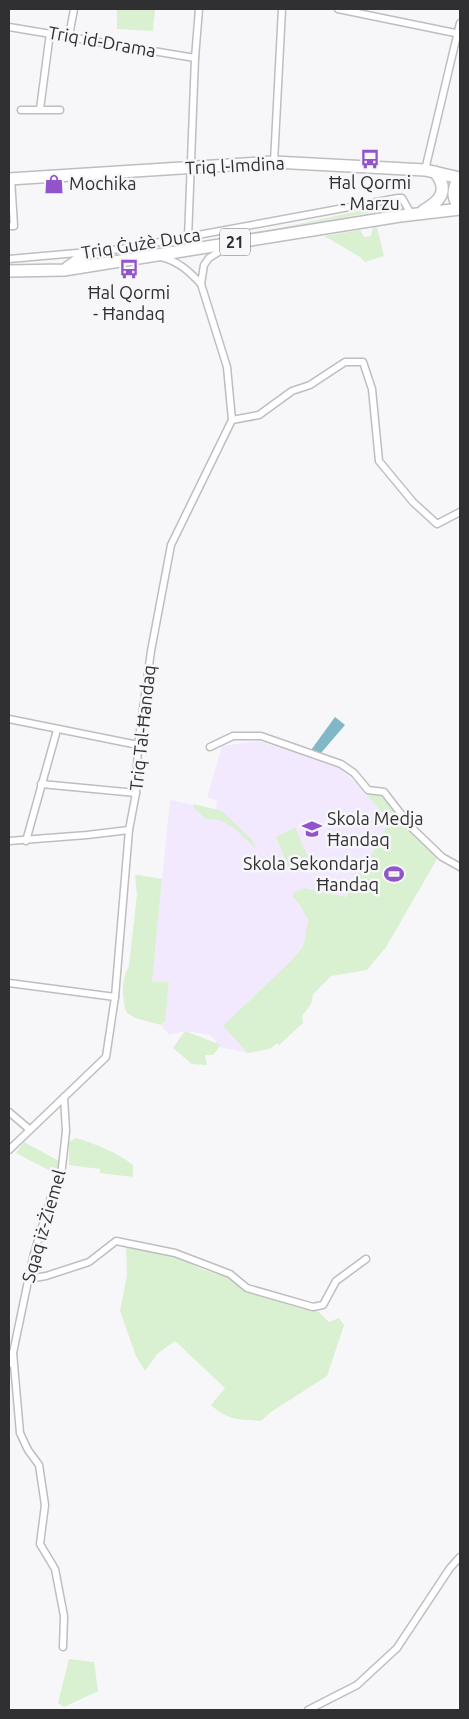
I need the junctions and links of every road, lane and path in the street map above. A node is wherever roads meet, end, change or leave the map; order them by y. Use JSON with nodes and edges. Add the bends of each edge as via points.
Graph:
{"nodes":[{"id":1,"x":74,"y":9,"type":"edge"},
{"id":2,"x":199,"y":9,"type":"edge"},
{"id":3,"x":282,"y":9,"type":"edge"},
{"id":4,"x":338,"y":9,"type":"edge"},
{"id":5,"x":460,"y":23,"type":"edge"},
{"id":6,"x":9,"y":27,"type":"edge"},
{"id":7,"x":50,"y":33,"type":"junction"},
{"id":8,"x":459,"y":34,"type":"edge"},
{"id":9,"x":69,"y":36,"type":"junction"},
{"id":10,"x":195,"y":58,"type":"junction"},
{"id":11,"x":40,"y":109,"type":"junction"},
{"id":12,"x":21,"y":110,"type":"dead end"},
{"id":13,"x":60,"y":110,"type":"dead end"},
{"id":14,"x":274,"y":162,"type":"junction"},
{"id":15,"x":191,"y":168,"type":"junction"},
{"id":16,"x":430,"y":171,"type":"junction"},
{"id":17,"x":460,"y":178,"type":"edge"},
{"id":18,"x":10,"y":179,"type":"edge"},
{"id":19,"x":460,"y":182,"type":"edge"},
{"id":20,"x":460,"y":209,"type":"edge"},
{"id":21,"x":416,"y":214,"type":"junction"},
{"id":22,"x":9,"y":226,"type":"edge"},
{"id":23,"x":188,"y":238,"type":"junction"},
{"id":24,"x":237,"y":242,"type":"junction"},
{"id":25,"x":88,"y":253,"type":"junction"},
{"id":26,"x":155,"y":256,"type":"junction"},
{"id":27,"x":9,"y":259,"type":"edge"},
{"id":28,"x":64,"y":270,"type":"junction"},
{"id":29,"x":9,"y":271,"type":"edge"},
{"id":30,"x":201,"y":284,"type":"junction"},
{"id":31,"x":232,"y":420,"type":"junction"},
{"id":32,"x":460,"y":512,"type":"edge"},
{"id":33,"x":9,"y":719,"type":"edge"},
{"id":34,"x":57,"y":730,"type":"junction"},
{"id":35,"x":138,"y":745,"type":"junction"},
{"id":36,"x":210,"y":747,"type":"dead end"},
{"id":37,"x":41,"y":784,"type":"junction"},
{"id":38,"x":136,"y":793,"type":"junction"},
{"id":39,"x":129,"y":830,"type":"junction"},
{"id":40,"x":26,"y":840,"type":"junction"},
{"id":41,"x":9,"y":841,"type":"edge"},
{"id":42,"x":460,"y":867,"type":"edge"},
{"id":43,"x":9,"y":983,"type":"edge"},
{"id":44,"x":115,"y":996,"type":"junction"},
{"id":45,"x":64,"y":1097,"type":"junction"},
{"id":46,"x":9,"y":1112,"type":"edge"},
{"id":47,"x":29,"y":1129,"type":"junction"},
{"id":48,"x":9,"y":1150,"type":"edge"},
{"id":49,"x":366,"y":1259,"type":"dead end"},
{"id":50,"x":28,"y":1279,"type":"junction"},
{"id":51,"x":13,"y":1354,"type":"junction"},
{"id":52,"x":9,"y":1364,"type":"edge"},
{"id":53,"x":460,"y":1557,"type":"edge"},
{"id":54,"x":63,"y":1647,"type":"dead end"},
{"id":55,"x":308,"y":1710,"type":"edge"}],
"edges":[{"from":1,"to":9,"type":"street"},
{"from":2,"to":10,"type":"street"},
{"from":3,"to":14,"type":"street"},
{"from":4,"to":8,"type":"street"},
{"from":5,"to":8,"type":"street"},
{"from":6,"to":7,"type":"street","name":"Triq id-Drama"},
{"from":7,"to":9,"type":"street","name":"Triq id-Drama"},
{"from":7,"to":11,"type":"street"},
{"from":8,"to":16,"type":"street"},
{"from":9,"to":10,"type":"street","name":"Triq id-Drama"},
{"from":10,"to":15,"type":"street"},
{"from":11,"to":12,"type":"street"},
{"from":11,"to":13,"type":"street"},
{"from":14,"to":15,"type":"highway","name":"Triq l-Imdina"},
{"from":14,"to":16,"type":"highway","name":"Triq l-Imdina"},
{"from":15,"to":18,"type":"highway","name":"Triq l-Imdina"},
{"from":15,"to":23,"type":"street"},
{"from":16,"to":17,"type":"highway","name":"Triq l-Imdina"},
{"from":16,"to":21,"type":"highway","via":[[442,183],[442,193],[433,205]]},
{"from":18,"to":22,"type":"street","via":[[14,226]]},
{"from":19,"to":20,"type":"highway","via":[[456,184],[453,195]]},
{"from":20,"to":21,"type":"highway","name":"Triq Ġużè Duca","number":"21"},
{"from":21,"to":23,"type":"street","name":"Triq Ġużè Duca","via":[[402,198],[398,198]]},
{"from":21,"to":24,"type":"highway","name":"Triq Ġużè Duca","number":"21"},
{"from":23,"to":25,"type":"street","name":"Triq Ġużè Duca"},
{"from":24,"to":26,"type":"highway","name":"Triq Ġużè Duca","number":"21"},
{"from":24,"to":30,"type":"street","via":[[209,258],[204,265]]},
{"from":25,"to":27,"type":"street","name":"Triq Ġużè Duca"},
{"from":25,"to":28,"type":"highway"},
{"from":26,"to":28,"type":"highway","name":"Triq Ġużè Duca","number":"21"},
{"from":26,"to":30,"type":"street","via":[[183,266]]},
{"from":28,"to":29,"type":"highway","name":"Triq Ġużè Duca","number":"21"},
{"from":30,"to":31,"type":"street","via":[[227,367]]},
{"from":31,"to":32,"type":"street","via":[[260,415],[292,391],[345,362],[362,362],[372,389],[379,461],[413,502],[437,524]]},
{"from":31,"to":35,"type":"street","name":"Triq Tal-Ħandaq","via":[[171,545]]},
{"from":33,"to":34,"type":"street"},
{"from":34,"to":35,"type":"street"},
{"from":34,"to":37,"type":"street"},
{"from":35,"to":38,"type":"street","name":"Triq Tal-Ħandaq"},
{"from":36,"to":42,"type":"street","via":[[233,736],[261,736],[341,764],[354,773],[368,790],[384,792],[412,828],[442,857]]},
{"from":37,"to":38,"type":"street"},
{"from":37,"to":40,"type":"street"},
{"from":38,"to":39,"type":"street","name":"Triq Tal-Ħandaq"},
{"from":39,"to":40,"type":"street"},
{"from":39,"to":44,"type":"street","name":"Triq Tal-Ħandaq"},
{"from":40,"to":41,"type":"street"},
{"from":43,"to":44,"type":"street"},
{"from":44,"to":45,"type":"street","name":"Triq Tal-Ħandaq","via":[[106,1057]]},
{"from":45,"to":47,"type":"street","name":"Triq Tal-Ħandaq"},
{"from":45,"to":50,"type":"street","name":"Sqaq iż-Żiemel","via":[[66,1131],[61,1176],[50,1197]]},
{"from":46,"to":47,"type":"street"},
{"from":47,"to":48,"type":"street","name":"Triq Tal-Ħandaq"},
{"from":49,"to":50,"type":"street","via":[[336,1281],[323,1305],[313,1307],[247,1288],[230,1274],[175,1253],[116,1241],[89,1262]]},
{"from":50,"to":51,"type":"street","name":"Sqaq iż-Żiemel"},
{"from":51,"to":52,"type":"street"},
{"from":51,"to":54,"type":"street","via":[[20,1433],[39,1465],[45,1505],[40,1544],[55,1570],[64,1616]]},
{"from":53,"to":55,"type":"street","via":[[397,1648],[357,1685]]}]}
